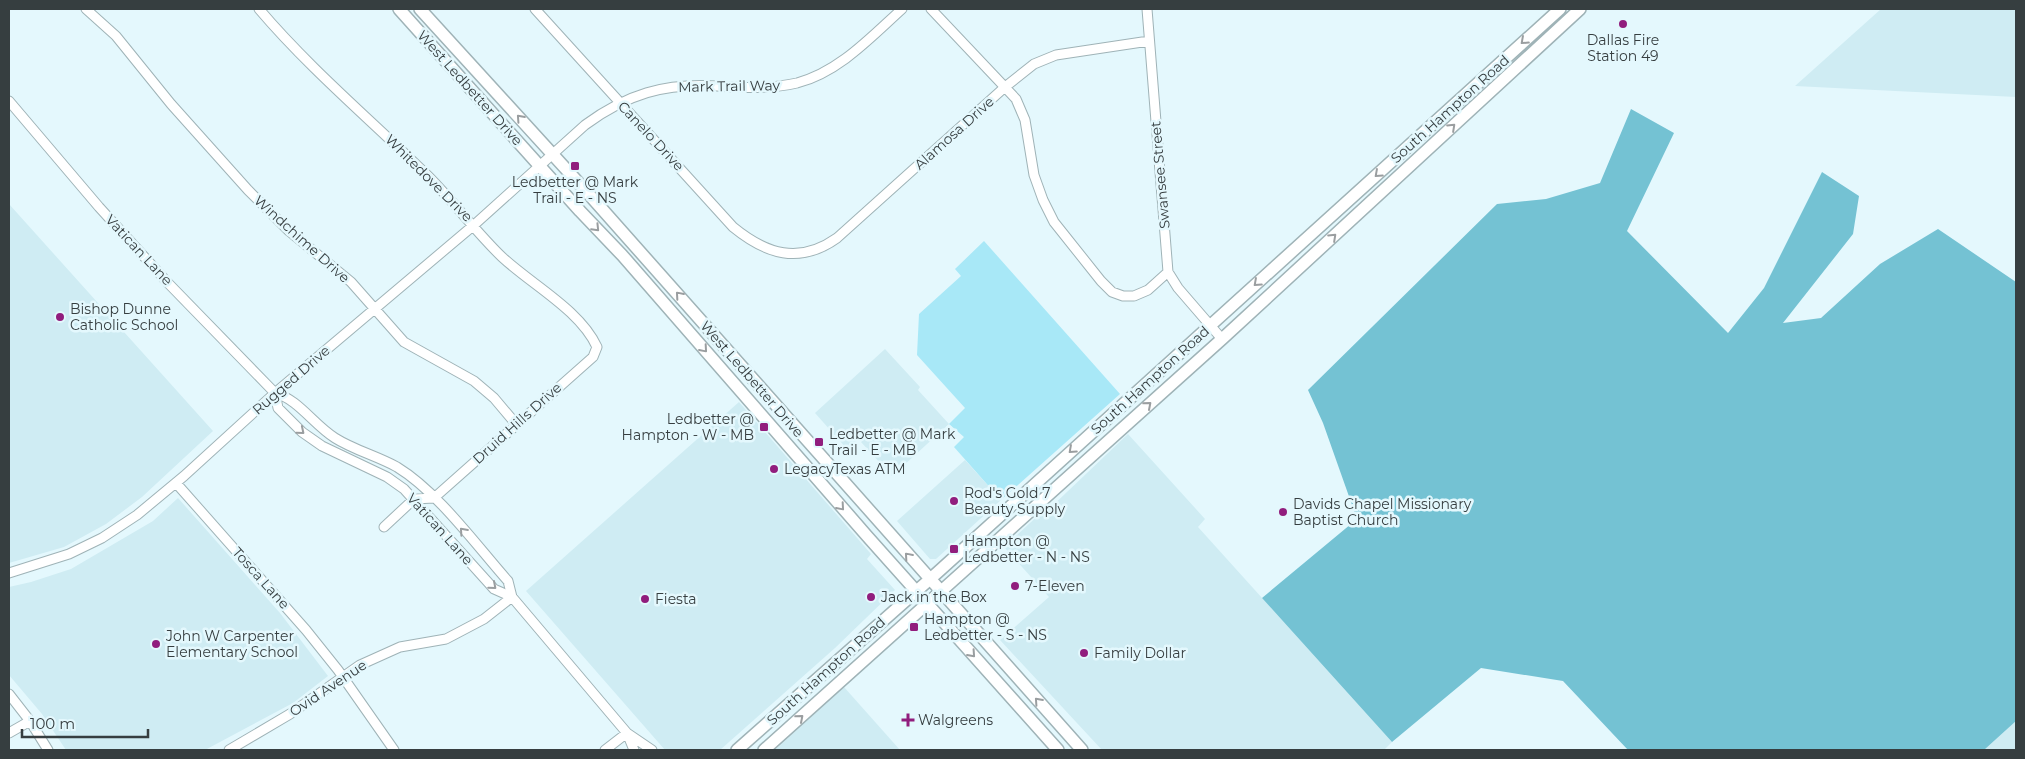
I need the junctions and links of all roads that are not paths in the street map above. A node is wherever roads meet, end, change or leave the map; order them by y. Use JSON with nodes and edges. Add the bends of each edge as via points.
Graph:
{"nodes":[{"id":1,"x":86,"y":9,"type":"edge"},
{"id":2,"x":259,"y":9,"type":"edge"},
{"id":3,"x":399,"y":9,"type":"edge"},
{"id":4,"x":420,"y":9,"type":"edge"},
{"id":5,"x":535,"y":9,"type":"edge"},
{"id":6,"x":902,"y":9,"type":"edge"},
{"id":7,"x":931,"y":9,"type":"edge"},
{"id":8,"x":1147,"y":9,"type":"edge"},
{"id":9,"x":1561,"y":9,"type":"edge"},
{"id":10,"x":1580,"y":9,"type":"edge"},
{"id":11,"x":1570,"y":18,"type":"junction"},
{"id":12,"x":1150,"y":41,"type":"junction"},
{"id":13,"x":1005,"y":87,"type":"junction"},
{"id":14,"x":9,"y":101,"type":"edge"},
{"id":15,"x":620,"y":102,"type":"junction"},
{"id":16,"x":553,"y":154,"type":"junction"},
{"id":17,"x":540,"y":166,"type":"junction"},
{"id":18,"x":474,"y":225,"type":"junction"},
{"id":19,"x":1301,"y":244,"type":"junction"},
{"id":20,"x":774,"y":252,"type":"joint"},
{"id":21,"x":1312,"y":256,"type":"junction"},
{"id":22,"x":1168,"y":272,"type":"junction"},
{"id":23,"x":374,"y":309,"type":"junction"},
{"id":24,"x":1210,"y":326,"type":"junction"},
{"id":25,"x":1222,"y":339,"type":"junction"},
{"id":26,"x":597,"y":347,"type":"joint"},
{"id":27,"x":275,"y":393,"type":"junction"},
{"id":28,"x":1117,"y":410,"type":"junction"},
{"id":29,"x":516,"y":424,"type":"junction"},
{"id":30,"x":1125,"y":424,"type":"junction"},
{"id":31,"x":838,"y":476,"type":"junction"},
{"id":32,"x":176,"y":483,"type":"junction"},
{"id":33,"x":823,"y":486,"type":"junction"},
{"id":34,"x":434,"y":498,"type":"junction"},
{"id":35,"x":414,"y":500,"type":"junction"},
{"id":36,"x":384,"y":527,"type":"dead end"},
{"id":37,"x":9,"y":573,"type":"edge"},
{"id":38,"x":929,"y":580,"type":"junction"},
{"id":39,"x":916,"y":592,"type":"junction"},
{"id":40,"x":940,"y":593,"type":"junction"},
{"id":41,"x":512,"y":597,"type":"junction"},
{"id":42,"x":927,"y":604,"type":"junction"},
{"id":43,"x":343,"y":677,"type":"junction"},
{"id":44,"x":9,"y":694,"type":"edge"},
{"id":45,"x":30,"y":720,"type":"junction"},
{"id":46,"x":1057,"y":722,"type":"junction"},
{"id":47,"x":9,"y":733,"type":"edge"},
{"id":48,"x":627,"y":733,"type":"junction"},
{"id":49,"x":1044,"y":735,"type":"junction"},
{"id":50,"x":234,"y":749,"type":"edge"},
{"id":51,"x":740,"y":749,"type":"edge"},
{"id":52,"x":48,"y":750,"type":"edge"},
{"id":53,"x":394,"y":750,"type":"edge"},
{"id":54,"x":605,"y":750,"type":"edge"},
{"id":55,"x":634,"y":750,"type":"edge"},
{"id":56,"x":652,"y":750,"type":"edge"},
{"id":57,"x":764,"y":750,"type":"edge"},
{"id":58,"x":1058,"y":750,"type":"edge"},
{"id":59,"x":1082,"y":750,"type":"edge"}],
"edges":[{"from":1,"to":23,"type":"street","name":"Windchime Drive","via":[[116,36],[170,104],[248,190],[289,231],[331,264]]},
{"from":2,"to":18,"type":"street","name":"Whitedove Drive"},
{"from":3,"to":17,"type":"main road","name":"West Ledbetter Drive"},
{"from":16,"to":4,"type":"main road","name":"West Ledbetter Drive","one_way":true},
{"from":5,"to":15,"type":"street","name":"Canelo Drive"},
{"from":6,"to":15,"type":"street","name":"Mark Trail Way","via":[[844,59],[798,82],[757,88],[673,87],[645,92]]},
{"from":7,"to":13,"type":"street"},
{"from":8,"to":12,"type":"street","name":"Swansee Street"},
{"from":9,"to":11,"type":"main road"},
{"from":9,"to":19,"type":"main road","name":"South Hampton Road","one_way":true},
{"from":10,"to":11,"type":"main road","name":"South Hampton Road"},
{"from":21,"to":11,"type":"main road","name":"South Hampton Road","one_way":true},
{"from":12,"to":13,"type":"street","name":"Alamosa Drive","via":[[1056,55],[1034,64]]},
{"from":12,"to":22,"type":"street","name":"Swansee Street"},
{"from":13,"to":20,"type":"street","name":"Alamosa Drive","via":[[836,238],[812,251]]},
{"from":13,"to":22,"type":"street","via":[[1022,110],[1034,175],[1043,200],[1054,222],[1101,281],[1112,292],[1134,296],[1148,290]]},
{"from":14,"to":27,"type":"street","name":"Vatican Lane","via":[[150,262]]},
{"from":15,"to":16,"type":"street","name":"Mark Trail Way","via":[[585,125]]},
{"from":15,"to":20,"type":"street","name":"Canelo Drive","via":[[733,227]]},
{"from":16,"to":17,"type":"street","name":"Rugged Drive"},
{"from":31,"to":16,"type":"main road","name":"West Ledbetter Drive","one_way":true},
{"from":17,"to":18,"type":"street","name":"Rugged Drive"},
{"from":17,"to":33,"type":"main road","name":"West Ledbetter Drive","one_way":true},
{"from":18,"to":23,"type":"street","name":"Rugged Drive"},
{"from":18,"to":26,"type":"street","name":"Whitedove Drive","via":[[501,255],[573,316]]},
{"from":19,"to":21,"type":"main road"},
{"from":19,"to":24,"type":"main road","name":"South Hampton Road","one_way":true},
{"from":21,"to":25,"type":"main road","name":"South Hampton Road"},
{"from":22,"to":24,"type":"street","name":"Swansee Street"},
{"from":23,"to":27,"type":"street","name":"Rugged Drive"},
{"from":23,"to":29,"type":"street","name":"Windchime Drive","via":[[404,342],[474,381]]},
{"from":24,"to":25,"type":"street","name":"Swansee Street"},
{"from":24,"to":28,"type":"main road","name":"South Hampton Road"},
{"from":30,"to":25,"type":"main road","name":"South Hampton Road","one_way":true},
{"from":26,"to":29,"type":"street","name":"Druid Hills Drive","via":[[593,357]]},
{"from":27,"to":32,"type":"street","name":"Rugged Drive"},
{"from":27,"to":34,"type":"street","name":"Vatican Lane","via":[[288,396],[312,421],[335,438],[396,467]]},
{"from":27,"to":35,"type":"street","name":"Vatican Lane","one_way":true,"via":[[278,408],[302,432],[322,446],[387,477]]},
{"from":28,"to":30,"type":"main road"},
{"from":28,"to":38,"type":"main road","name":"South Hampton Road","one_way":true},
{"from":29,"to":34,"type":"street","name":"Druid Hills Drive"},
{"from":30,"to":40,"type":"main road","name":"South Hampton Road"},
{"from":31,"to":33,"type":"main road"},
{"from":38,"to":31,"type":"main road","name":"West Ledbetter Drive","one_way":true},
{"from":32,"to":37,"type":"street","name":"Rugged Drive","via":[[102,538],[69,554]]},
{"from":32,"to":43,"type":"street","name":"Tosca Lane","via":[[283,602]]},
{"from":33,"to":39,"type":"main road","name":"West Ledbetter Drive","one_way":true},
{"from":34,"to":35,"type":"street"},
{"from":41,"to":34,"type":"street","name":"Vatican Lane","one_way":true,"via":[[508,581]]},
{"from":35,"to":36,"type":"street"},
{"from":35,"to":41,"type":"street","name":"Vatican Lane","one_way":true,"via":[[494,589]]},
{"from":38,"to":39,"type":"main road","name":"South Hampton Road"},
{"from":38,"to":40,"type":"main road","name":"West Ledbetter Drive"},
{"from":39,"to":42,"type":"main road","name":"West Ledbetter Drive"},
{"from":39,"to":51,"type":"main road","name":"South Hampton Road"},
{"from":40,"to":42,"type":"main road","name":"South Hampton Road"},
{"from":46,"to":40,"type":"main road","name":"West Ledbetter Drive","one_way":true},
{"from":41,"to":43,"type":"street","name":"Ovid Avenue","via":[[446,639],[384,652]]},
{"from":41,"to":48,"type":"street","name":"Vatican Lane"},
{"from":42,"to":49,"type":"main road","name":"West Ledbetter Drive","one_way":true},
{"from":57,"to":42,"type":"main road","name":"South Hampton Road","one_way":true},
{"from":43,"to":50,"type":"street","name":"Ovid Avenue"},
{"from":43,"to":53,"type":"street","name":"Tosca Lane"},
{"from":44,"to":45,"type":"street"},
{"from":45,"to":47,"type":"street"},
{"from":45,"to":52,"type":"street"},
{"from":46,"to":49,"type":"main road"},
{"from":46,"to":59,"type":"main road","name":"West Ledbetter Drive"},
{"from":48,"to":54,"type":"street"},
{"from":48,"to":55,"type":"street","name":"Vatican Lane"},
{"from":48,"to":56,"type":"street","name":"Vatican Lane"},
{"from":49,"to":58,"type":"main road","name":"West Ledbetter Drive"}]}
